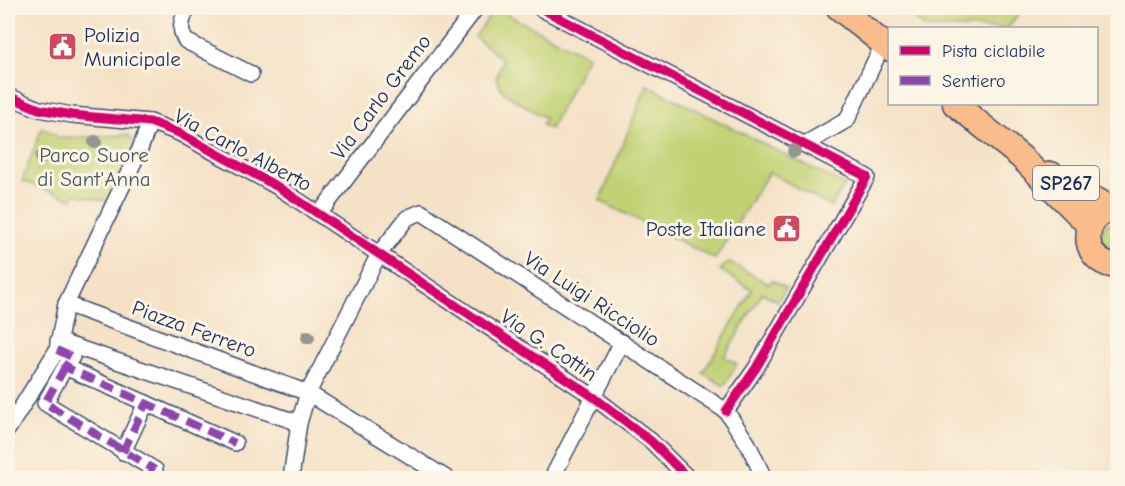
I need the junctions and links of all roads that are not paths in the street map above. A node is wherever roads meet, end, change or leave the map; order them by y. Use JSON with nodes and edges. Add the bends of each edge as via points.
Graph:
{"nodes":[{"id":1,"x":188,"y":8,"type":"edge"},
{"id":2,"x":476,"y":8,"type":"edge"},
{"id":3,"x":540,"y":8,"type":"edge"},
{"id":4,"x":839,"y":8,"type":"edge"},
{"id":5,"x":886,"y":46,"type":"edge"},
{"id":6,"x":251,"y":74,"type":"dead end"},
{"id":7,"x":8,"y":96,"type":"edge"},
{"id":8,"x":956,"y":105,"type":"edge"},
{"id":9,"x":150,"y":122,"type":"junction"},
{"id":10,"x":805,"y":144,"type":"junction"},
{"id":11,"x":1021,"y":157,"type":"junction"},
{"id":12,"x":1116,"y":208,"type":"edge"},
{"id":13,"x":320,"y":213,"type":"junction"},
{"id":14,"x":1090,"y":226,"type":"junction"},
{"id":15,"x":379,"y":254,"type":"junction"},
{"id":16,"x":1117,"y":267,"type":"edge"},
{"id":17,"x":66,"y":304,"type":"junction"},
{"id":18,"x":622,"y":342,"type":"junction"},
{"id":19,"x":58,"y":345,"type":"junction"},
{"id":20,"x":65,"y":367,"type":"junction"},
{"id":21,"x":308,"y":393,"type":"junction"},
{"id":22,"x":595,"y":398,"type":"junction"},
{"id":23,"x":146,"y":403,"type":"junction"},
{"id":24,"x":726,"y":411,"type":"junction"},
{"id":25,"x":299,"y":423,"type":"junction"},
{"id":26,"x":8,"y":429,"type":"edge"},
{"id":27,"x":235,"y":443,"type":"dead end"},
{"id":28,"x":123,"y":452,"type":"junction"},
{"id":29,"x":154,"y":474,"type":"edge"},
{"id":30,"x":291,"y":478,"type":"edge"},
{"id":31,"x":446,"y":478,"type":"edge"},
{"id":32,"x":552,"y":478,"type":"edge"},
{"id":33,"x":688,"y":478,"type":"edge"},
{"id":34,"x":764,"y":478,"type":"edge"}],
"edges":[{"from":1,"to":6,"type":"street","via":[[181,26],[186,41]]},
{"from":2,"to":13,"type":"street","name":"Via Carlo Gremo"},
{"from":3,"to":10,"type":"street"},
{"from":4,"to":5,"type":"main road"},
{"from":5,"to":10,"type":"street","via":[[847,120]]},
{"from":7,"to":9,"type":"street","name":"Via Carlo Alberto","via":[[39,109]]},
{"from":8,"to":11,"type":"main road","number":"SP267"},
{"from":9,"to":13,"type":"street","name":"Via Carlo Alberto","via":[[179,133]]},
{"from":9,"to":17,"type":"street"},
{"from":10,"to":24,"type":"street","via":[[867,177],[756,368]]},
{"from":11,"to":12,"type":"main road","number":"SP267"},
{"from":11,"to":14,"type":"main road","number":"SP267"},
{"from":12,"to":14,"type":"main road","via":[[1103,212]]},
{"from":13,"to":15,"type":"street","name":"Via Carlo Alberto"},
{"from":14,"to":16,"type":"main road","via":[[1088,244],[1092,253],[1106,265]]},
{"from":15,"to":18,"type":"street","name":"Via Luigi Ricciolio","via":[[407,219],[421,212]]},
{"from":15,"to":21,"type":"street"},
{"from":15,"to":22,"type":"street","name":"Via G. Cottin"},
{"from":17,"to":19,"type":"street"},
{"from":17,"to":21,"type":"street","name":"Piazza Ferrero"},
{"from":18,"to":22,"type":"street"},
{"from":18,"to":24,"type":"street","name":"Via Luigi Ricciolio"},
{"from":19,"to":20,"type":"street","via":[[72,357]]},
{"from":19,"to":25,"type":"street"},
{"from":19,"to":26,"type":"street"},
{"from":20,"to":23,"type":"street"},
{"from":20,"to":28,"type":"street","via":[[45,403]]},
{"from":21,"to":25,"type":"street"},
{"from":21,"to":31,"type":"street","name":"Piazza Ferrero"},
{"from":22,"to":32,"type":"street"},
{"from":22,"to":33,"type":"street","name":"Via G. Cottin","via":[[651,441]]},
{"from":23,"to":27,"type":"street"},
{"from":23,"to":28,"type":"street"},
{"from":24,"to":34,"type":"street","name":"Via Luigi Ricciolio"},
{"from":25,"to":30,"type":"street"},
{"from":28,"to":29,"type":"street"}]}
